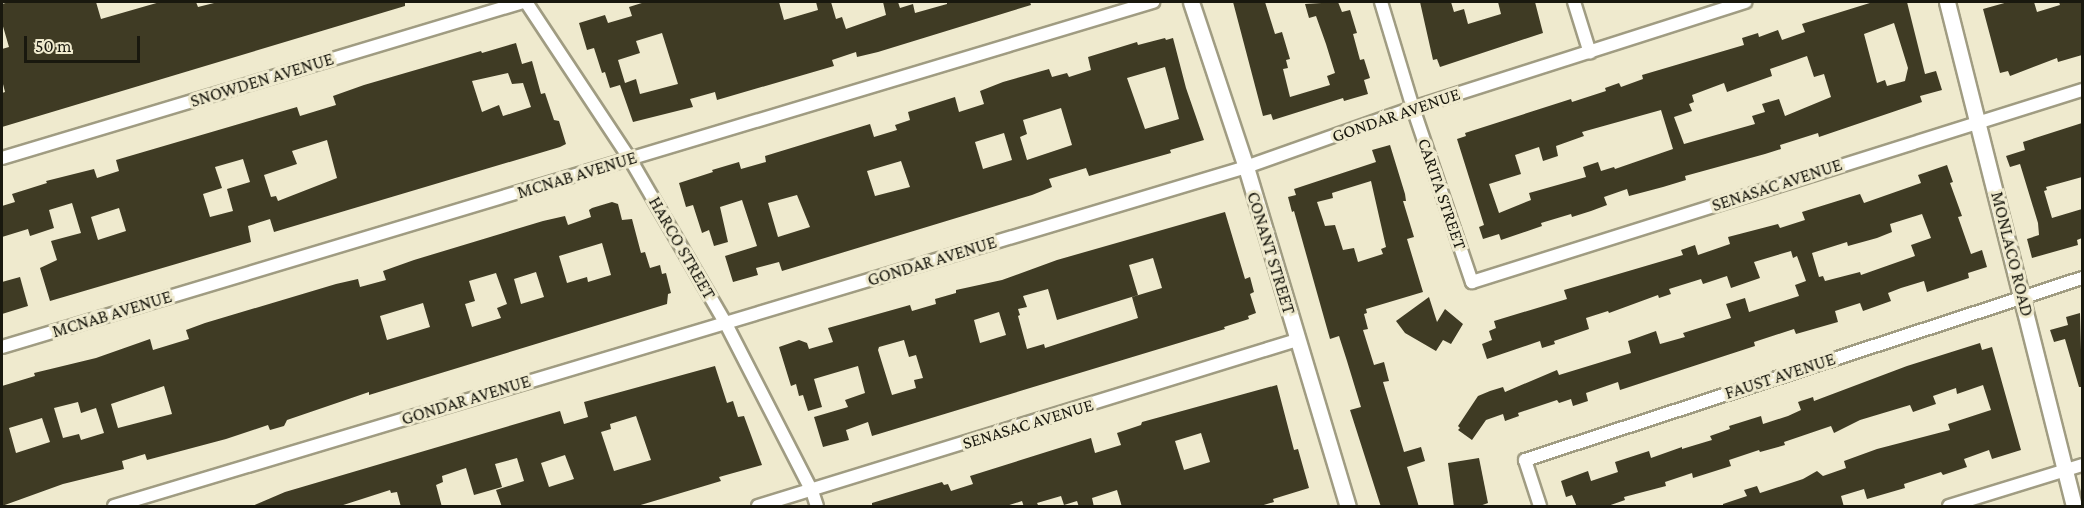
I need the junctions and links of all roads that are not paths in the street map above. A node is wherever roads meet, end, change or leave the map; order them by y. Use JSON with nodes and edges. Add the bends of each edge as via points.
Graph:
{"nodes":[{"id":1,"x":524,"y":2,"type":"edge"},
{"id":2,"x":1153,"y":2,"type":"edge"},
{"id":3,"x":1191,"y":2,"type":"edge"},
{"id":4,"x":1381,"y":2,"type":"edge"},
{"id":5,"x":1575,"y":2,"type":"edge"},
{"id":6,"x":1745,"y":2,"type":"edge"},
{"id":7,"x":1947,"y":2,"type":"edge"},
{"id":8,"x":1590,"y":53,"type":"junction"},
{"id":9,"x":2082,"y":90,"type":"edge"},
{"id":10,"x":1413,"y":108,"type":"junction"},
{"id":11,"x":1978,"y":121,"type":"junction"},
{"id":12,"x":2,"y":158,"type":"edge"},
{"id":13,"x":630,"y":159,"type":"junction"},
{"id":14,"x":1246,"y":167,"type":"junction"},
{"id":15,"x":2082,"y":278,"type":"edge"},
{"id":16,"x":1472,"y":282,"type":"joint"},
{"id":17,"x":2023,"y":296,"type":"junction"},
{"id":18,"x":725,"y":322,"type":"junction"},
{"id":19,"x":1297,"y":340,"type":"junction"},
{"id":20,"x":2,"y":347,"type":"edge"},
{"id":21,"x":2082,"y":465,"type":"edge"},
{"id":22,"x":2065,"y":470,"type":"junction"},
{"id":23,"x":812,"y":491,"type":"junction"},
{"id":24,"x":114,"y":507,"type":"edge"},
{"id":25,"x":758,"y":507,"type":"edge"},
{"id":26,"x":817,"y":507,"type":"edge"},
{"id":27,"x":1348,"y":507,"type":"edge"},
{"id":28,"x":1540,"y":507,"type":"edge"},
{"id":29,"x":1949,"y":507,"type":"edge"},
{"id":30,"x":2074,"y":507,"type":"edge"}],
"edges":[{"from":1,"to":12,"type":"street","name":"SNOWDEN AVENUE"},
{"from":1,"to":13,"type":"street","name":"HARCO STREET"},
{"from":2,"to":13,"type":"street","name":"MCNAB AVENUE"},
{"from":3,"to":14,"type":"street","name":"CONANT STREET"},
{"from":4,"to":10,"type":"street","name":"CARITA STREET"},
{"from":5,"to":8,"type":"street"},
{"from":6,"to":8,"type":"street","name":"GONDAR AVENUE"},
{"from":7,"to":11,"type":"street","name":"MONLACO ROAD"},
{"from":8,"to":10,"type":"street","name":"GONDAR AVENUE"},
{"from":9,"to":11,"type":"street","name":"SENASAC AVENUE"},
{"from":10,"to":14,"type":"street","name":"GONDAR AVENUE"},
{"from":10,"to":16,"type":"street","name":"CARITA STREET"},
{"from":11,"to":16,"type":"street","name":"SENASAC AVENUE"},
{"from":11,"to":17,"type":"street","name":"MONLACO ROAD"},
{"from":13,"to":18,"type":"street","name":"HARCO STREET"},
{"from":13,"to":20,"type":"street","name":"MCNAB AVENUE"},
{"from":14,"to":18,"type":"street","name":"GONDAR AVENUE"},
{"from":14,"to":19,"type":"street","name":"CONANT STREET"},
{"from":15,"to":17,"type":"street","name":"FAUST AVENUE"},
{"from":17,"to":22,"type":"street","name":"MONLACO ROAD"},
{"from":17,"to":28,"type":"street","name":"FAUST AVENUE","via":[[1525,460]]},
{"from":18,"to":23,"type":"street","name":"HARCO STREET"},
{"from":18,"to":24,"type":"street","name":"GONDAR AVENUE"},
{"from":19,"to":23,"type":"street","name":"SENASAC AVENUE"},
{"from":19,"to":27,"type":"street","name":"CONANT STREET"},
{"from":21,"to":22,"type":"street"},
{"from":22,"to":29,"type":"street"},
{"from":22,"to":30,"type":"street","name":"MONLACO ROAD"},
{"from":23,"to":25,"type":"street","name":"SENASAC AVENUE"},
{"from":23,"to":26,"type":"street","name":"HARCO STREET"}]}
